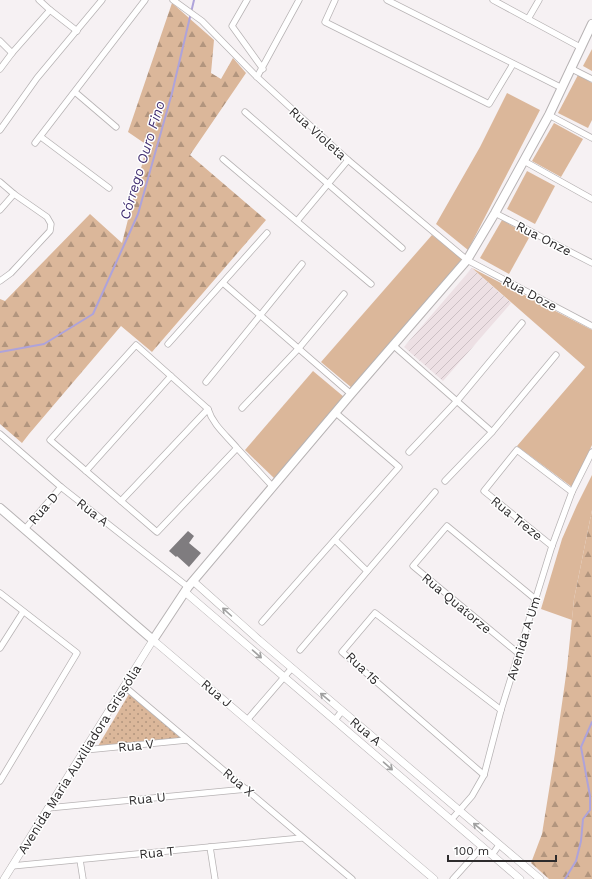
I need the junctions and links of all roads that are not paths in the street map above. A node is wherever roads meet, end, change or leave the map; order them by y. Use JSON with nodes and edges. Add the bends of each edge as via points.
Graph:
{"nodes":[{"id":1,"x":39,"y":0,"type":"edge"},
{"id":2,"x":102,"y":0,"type":"edge"},
{"id":3,"x":145,"y":0,"type":"edge"},
{"id":4,"x":173,"y":0,"type":"edge"},
{"id":5,"x":247,"y":0,"type":"edge"},
{"id":6,"x":299,"y":0,"type":"edge"},
{"id":7,"x":335,"y":0,"type":"edge"},
{"id":8,"x":387,"y":0,"type":"edge"},
{"id":9,"x":493,"y":0,"type":"edge"},
{"id":10,"x":539,"y":0,"type":"edge"},
{"id":11,"x":50,"y":10,"type":"junction"},
{"id":12,"x":528,"y":19,"type":"junction"},
{"id":13,"x":592,"y":24,"type":"edge"},
{"id":14,"x":77,"y":31,"type":"junction"},
{"id":15,"x":0,"y":42,"type":"edge"},
{"id":16,"x":580,"y":47,"type":"junction"},
{"id":17,"x":12,"y":53,"type":"junction"},
{"id":18,"x":513,"y":64,"type":"junction"},
{"id":19,"x":263,"y":68,"type":"junction"},
{"id":20,"x":570,"y":68,"type":"junction"},
{"id":21,"x":0,"y":69,"type":"edge"},
{"id":22,"x":257,"y":77,"type":"junction"},
{"id":23,"x":592,"y":79,"type":"edge"},
{"id":24,"x":560,"y":87,"type":"junction"},
{"id":25,"x":75,"y":92,"type":"junction"},
{"id":26,"x":245,"y":112,"type":"dead end"},
{"id":27,"x":548,"y":115,"type":"junction"},
{"id":28,"x":116,"y":127,"type":"dead end"},
{"id":29,"x":0,"y":130,"type":"edge"},
{"id":30,"x":40,"y":137,"type":"junction"},
{"id":31,"x":592,"y":138,"type":"edge"},
{"id":32,"x":35,"y":143,"type":"dead end"},
{"id":33,"x":223,"y":158,"type":"dead end"},
{"id":34,"x":348,"y":160,"type":"junction"},
{"id":35,"x":524,"y":161,"type":"junction"},
{"id":36,"x":0,"y":182,"type":"edge"},
{"id":37,"x":328,"y":183,"type":"junction"},
{"id":38,"x":109,"y":188,"type":"dead end"},
{"id":39,"x":14,"y":194,"type":"junction"},
{"id":40,"x":592,"y":199,"type":"edge"},
{"id":41,"x":0,"y":210,"type":"edge"},
{"id":42,"x":495,"y":213,"type":"junction"},
{"id":43,"x":297,"y":221,"type":"junction"},
{"id":44,"x":267,"y":233,"type":"dead end"},
{"id":45,"x":402,"y":248,"type":"dead end"},
{"id":46,"x":467,"y":260,"type":"junction"},
{"id":47,"x":592,"y":263,"type":"edge"},
{"id":48,"x":302,"y":264,"type":"dead end"},
{"id":49,"x":0,"y":282,"type":"edge"},
{"id":50,"x":223,"y":283,"type":"junction"},
{"id":51,"x":371,"y":284,"type":"dead end"},
{"id":52,"x":344,"y":294,"type":"dead end"},
{"id":53,"x":261,"y":314,"type":"junction"},
{"id":54,"x":522,"y":323,"type":"dead end"},
{"id":55,"x":592,"y":326,"type":"edge"},
{"id":56,"x":168,"y":344,"type":"dead end"},
{"id":57,"x":394,"y":346,"type":"junction"},
{"id":58,"x":299,"y":348,"type":"junction"},
{"id":59,"x":556,"y":355,"type":"dead end"},
{"id":60,"x":171,"y":376,"type":"junction"},
{"id":61,"x":206,"y":382,"type":"dead end"},
{"id":62,"x":351,"y":394,"type":"junction"},
{"id":63,"x":457,"y":401,"type":"junction"},
{"id":64,"x":242,"y":408,"type":"dead end"},
{"id":65,"x":208,"y":409,"type":"junction"},
{"id":66,"x":336,"y":413,"type":"junction"},
{"id":67,"x":492,"y":432,"type":"junction"},
{"id":68,"x":0,"y":434,"type":"edge"},
{"id":69,"x":238,"y":448,"type":"junction"},
{"id":70,"x":409,"y":452,"type":"dead end"},
{"id":71,"x":592,"y":452,"type":"edge"},
{"id":72,"x":86,"y":471,"type":"junction"},
{"id":73,"x":445,"y":481,"type":"dead end"},
{"id":74,"x":61,"y":487,"type":"junction"},
{"id":75,"x":273,"y":488,"type":"junction"},
{"id":76,"x":435,"y":492,"type":"dead end"},
{"id":77,"x":572,"y":492,"type":"junction"},
{"id":78,"x":121,"y":501,"type":"junction"},
{"id":79,"x":0,"y":508,"type":"edge"},
{"id":80,"x":25,"y":529,"type":"junction"},
{"id":81,"x":335,"y":540,"type":"junction"},
{"id":82,"x":552,"y":546,"type":"junction"},
{"id":83,"x":367,"y":571,"type":"junction"},
{"id":84,"x":189,"y":587,"type":"junction"},
{"id":85,"x":0,"y":593,"type":"edge"},
{"id":86,"x":534,"y":598,"type":"junction"},
{"id":87,"x":23,"y":612,"type":"junction"},
{"id":88,"x":262,"y":622,"type":"dead end"},
{"id":89,"x":153,"y":640,"type":"junction"},
{"id":90,"x":0,"y":648,"type":"edge"},
{"id":91,"x":300,"y":650,"type":"dead end"},
{"id":92,"x":518,"y":653,"type":"junction"},
{"id":93,"x":292,"y":668,"type":"junction"},
{"id":94,"x":284,"y":677,"type":"junction"},
{"id":95,"x":124,"y":686,"type":"junction"},
{"id":96,"x":501,"y":710,"type":"junction"},
{"id":97,"x":342,"y":711,"type":"junction"},
{"id":98,"x":248,"y":719,"type":"junction"},
{"id":99,"x":335,"y":720,"type":"junction"},
{"id":100,"x":187,"y":740,"type":"junction"},
{"id":101,"x":84,"y":750,"type":"junction"},
{"id":102,"x":484,"y":775,"type":"junction"},
{"id":103,"x":0,"y":781,"type":"edge"},
{"id":104,"x":247,"y":789,"type":"junction"},
{"id":105,"x":48,"y":808,"type":"junction"},
{"id":106,"x":459,"y":811,"type":"junction"},
{"id":107,"x":451,"y":820,"type":"junction"},
{"id":108,"x":302,"y":838,"type":"junction"},
{"id":109,"x":499,"y":845,"type":"junction"},
{"id":110,"x":482,"y":846,"type":"junction"},
{"id":111,"x":210,"y":847,"type":"junction"},
{"id":112,"x":492,"y":855,"type":"junction"},
{"id":113,"x":80,"y":860,"type":"junction"},
{"id":114,"x":12,"y":866,"type":"junction"},
{"id":115,"x":4,"y":879,"type":"edge"},
{"id":116,"x":83,"y":879,"type":"edge"},
{"id":117,"x":215,"y":879,"type":"edge"},
{"id":118,"x":352,"y":879,"type":"edge"},
{"id":119,"x":434,"y":879,"type":"edge"},
{"id":120,"x":453,"y":879,"type":"edge"},
{"id":121,"x":520,"y":879,"type":"edge"},
{"id":122,"x":540,"y":879,"type":"edge"}],
"edges":[{"from":1,"to":11,"type":"street"},
{"from":2,"to":14,"type":"street"},
{"from":3,"to":25,"type":"street"},
{"from":4,"to":22,"type":"street","name":"Rua Violeta","via":[[202,21]]},
{"from":5,"to":19,"type":"street","via":[[232,26]]},
{"from":6,"to":19,"type":"street"},
{"from":7,"to":18,"type":"street","via":[[325,22],[489,104]]},
{"from":8,"to":18,"type":"street"},
{"from":9,"to":12,"type":"street"},
{"from":10,"to":12,"type":"street"},
{"from":11,"to":14,"type":"street"},
{"from":11,"to":17,"type":"street"},
{"from":12,"to":16,"type":"street"},
{"from":13,"to":16,"type":"main road"},
{"from":14,"to":29,"type":"street","via":[[37,78]]},
{"from":15,"to":17,"type":"street"},
{"from":16,"to":20,"type":"main road"},
{"from":17,"to":21,"type":"street"},
{"from":18,"to":24,"type":"street"},
{"from":19,"to":22,"type":"street"},
{"from":20,"to":23,"type":"street"},
{"from":20,"to":24,"type":"main road"},
{"from":22,"to":34,"type":"street","name":"Rua Violeta"},
{"from":24,"to":27,"type":"main road"},
{"from":25,"to":28,"type":"street"},
{"from":25,"to":30,"type":"street"},
{"from":26,"to":37,"type":"street"},
{"from":27,"to":31,"type":"street"},
{"from":27,"to":35,"type":"main road"},
{"from":30,"to":32,"type":"street"},
{"from":30,"to":38,"type":"street"},
{"from":33,"to":43,"type":"street"},
{"from":34,"to":37,"type":"street"},
{"from":34,"to":46,"type":"street","name":"Rua Violeta"},
{"from":35,"to":40,"type":"street"},
{"from":35,"to":42,"type":"main road"},
{"from":36,"to":39,"type":"street"},
{"from":37,"to":43,"type":"street"},
{"from":37,"to":45,"type":"street"},
{"from":39,"to":41,"type":"street"},
{"from":39,"to":49,"type":"street","via":[[47,217],[51,224],[50,231],[11,274]]},
{"from":42,"to":46,"type":"main road"},
{"from":42,"to":47,"type":"street","name":"Rua Onze"},
{"from":43,"to":51,"type":"street"},
{"from":44,"to":50,"type":"street"},
{"from":46,"to":55,"type":"street","name":"Rua Doze"},
{"from":46,"to":57,"type":"main road"},
{"from":48,"to":53,"type":"street"},
{"from":50,"to":53,"type":"street"},
{"from":50,"to":56,"type":"street"},
{"from":52,"to":58,"type":"street"},
{"from":53,"to":58,"type":"street"},
{"from":53,"to":61,"type":"street"},
{"from":54,"to":63,"type":"street"},
{"from":57,"to":62,"type":"main road"},
{"from":57,"to":63,"type":"street"},
{"from":58,"to":62,"type":"street"},
{"from":58,"to":64,"type":"street"},
{"from":59,"to":67,"type":"street"},
{"from":60,"to":65,"type":"street"},
{"from":60,"to":72,"type":"street"},
{"from":60,"to":72,"type":"street","via":[[136,345],[50,440]]},
{"from":62,"to":66,"type":"main road"},
{"from":63,"to":67,"type":"street"},
{"from":63,"to":70,"type":"street"},
{"from":65,"to":69,"type":"street","via":[[217,426]]},
{"from":65,"to":78,"type":"street"},
{"from":66,"to":75,"type":"main road"},
{"from":66,"to":81,"type":"street","via":[[399,467]]},
{"from":67,"to":73,"type":"street"},
{"from":68,"to":74,"type":"street","name":"Rua A"},
{"from":69,"to":75,"type":"street"},
{"from":69,"to":78,"type":"street","via":[[157,532]]},
{"from":71,"to":77,"type":"street","name":"Avenida A Um"},
{"from":72,"to":78,"type":"street"},
{"from":74,"to":80,"type":"street","name":"Rua D"},
{"from":74,"to":84,"type":"street","name":"Rua A"},
{"from":75,"to":84,"type":"main road"},
{"from":76,"to":83,"type":"street"},
{"from":77,"to":82,"type":"street","name":"Avenida A Um"},
{"from":77,"to":82,"type":"street","name":"Rua Treze","via":[[517,450],[484,491]]},
{"from":79,"to":80,"type":"main road","name":"Rua J"},
{"from":80,"to":89,"type":"main road","name":"Rua J"},
{"from":81,"to":83,"type":"street"},
{"from":81,"to":88,"type":"street"},
{"from":82,"to":86,"type":"street","name":"Avenida A Um"},
{"from":83,"to":91,"type":"street"},
{"from":84,"to":89,"type":"main road"},
{"from":93,"to":84,"type":"street","name":"Rua A","one_way":true},
{"from":84,"to":94,"type":"street","name":"Rua A","one_way":true},
{"from":85,"to":87,"type":"street"},
{"from":86,"to":92,"type":"street","name":"Avenida A Um"},
{"from":86,"to":92,"type":"street","name":"Rua Quatorze","via":[[447,526],[413,566]]},
{"from":87,"to":90,"type":"street"},
{"from":87,"to":103,"type":"street","via":[[77,653]]},
{"from":89,"to":95,"type":"street","name":"Avenida Maria Auxiliadora Grissólia"},
{"from":89,"to":98,"type":"street","name":"Rua J"},
{"from":92,"to":96,"type":"street","name":"Avenida A Um"},
{"from":93,"to":94,"type":"street"},
{"from":97,"to":93,"type":"street","name":"Rua A","one_way":true},
{"from":94,"to":98,"type":"street"},
{"from":94,"to":99,"type":"street","name":"Rua A"},
{"from":95,"to":100,"type":"street","name":"Rua X"},
{"from":95,"to":101,"type":"street","name":"Avenida Maria Auxiliadora Grissólia"},
{"from":96,"to":102,"type":"street","name":"Avenida A Um"},
{"from":96,"to":102,"type":"street","name":"Rua 15","via":[[375,613],[342,652]]},
{"from":97,"to":99,"type":"street"},
{"from":97,"to":106,"type":"street","name":"Rua A"},
{"from":98,"to":119,"type":"street","name":"Rua J"},
{"from":99,"to":107,"type":"street","name":"Rua A","one_way":true},
{"from":100,"to":101,"type":"street","name":"Rua V"},
{"from":100,"to":104,"type":"street","name":"Rua X"},
{"from":101,"to":105,"type":"street","name":"Avenida Maria Auxiliadora Grissólia"},
{"from":102,"to":106,"type":"street","name":"Avenida A Um","via":[[472,796]]},
{"from":104,"to":105,"type":"street","name":"Rua U"},
{"from":104,"to":108,"type":"street","name":"Rua X"},
{"from":105,"to":114,"type":"street","name":"Avenida Maria Auxiliadora Grissólia"},
{"from":106,"to":107,"type":"street","name":"Avenida A Um"},
{"from":109,"to":106,"type":"street","name":"Rua A","one_way":true},
{"from":107,"to":110,"type":"street","name":"Rua A"},
{"from":108,"to":111,"type":"street","name":"Rua T"},
{"from":108,"to":118,"type":"street","name":"Rua X"},
{"from":109,"to":112,"type":"street"},
{"from":109,"to":122,"type":"street","name":"Rua A"},
{"from":110,"to":112,"type":"street","name":"Rua A"},
{"from":110,"to":120,"type":"street"},
{"from":111,"to":113,"type":"street","name":"Rua T"},
{"from":111,"to":117,"type":"street"},
{"from":112,"to":121,"type":"street","name":"Rua A"},
{"from":113,"to":114,"type":"street","name":"Rua T"},
{"from":113,"to":116,"type":"street"},
{"from":114,"to":115,"type":"street","name":"Avenida Maria Auxiliadora Grissólia"}]}
